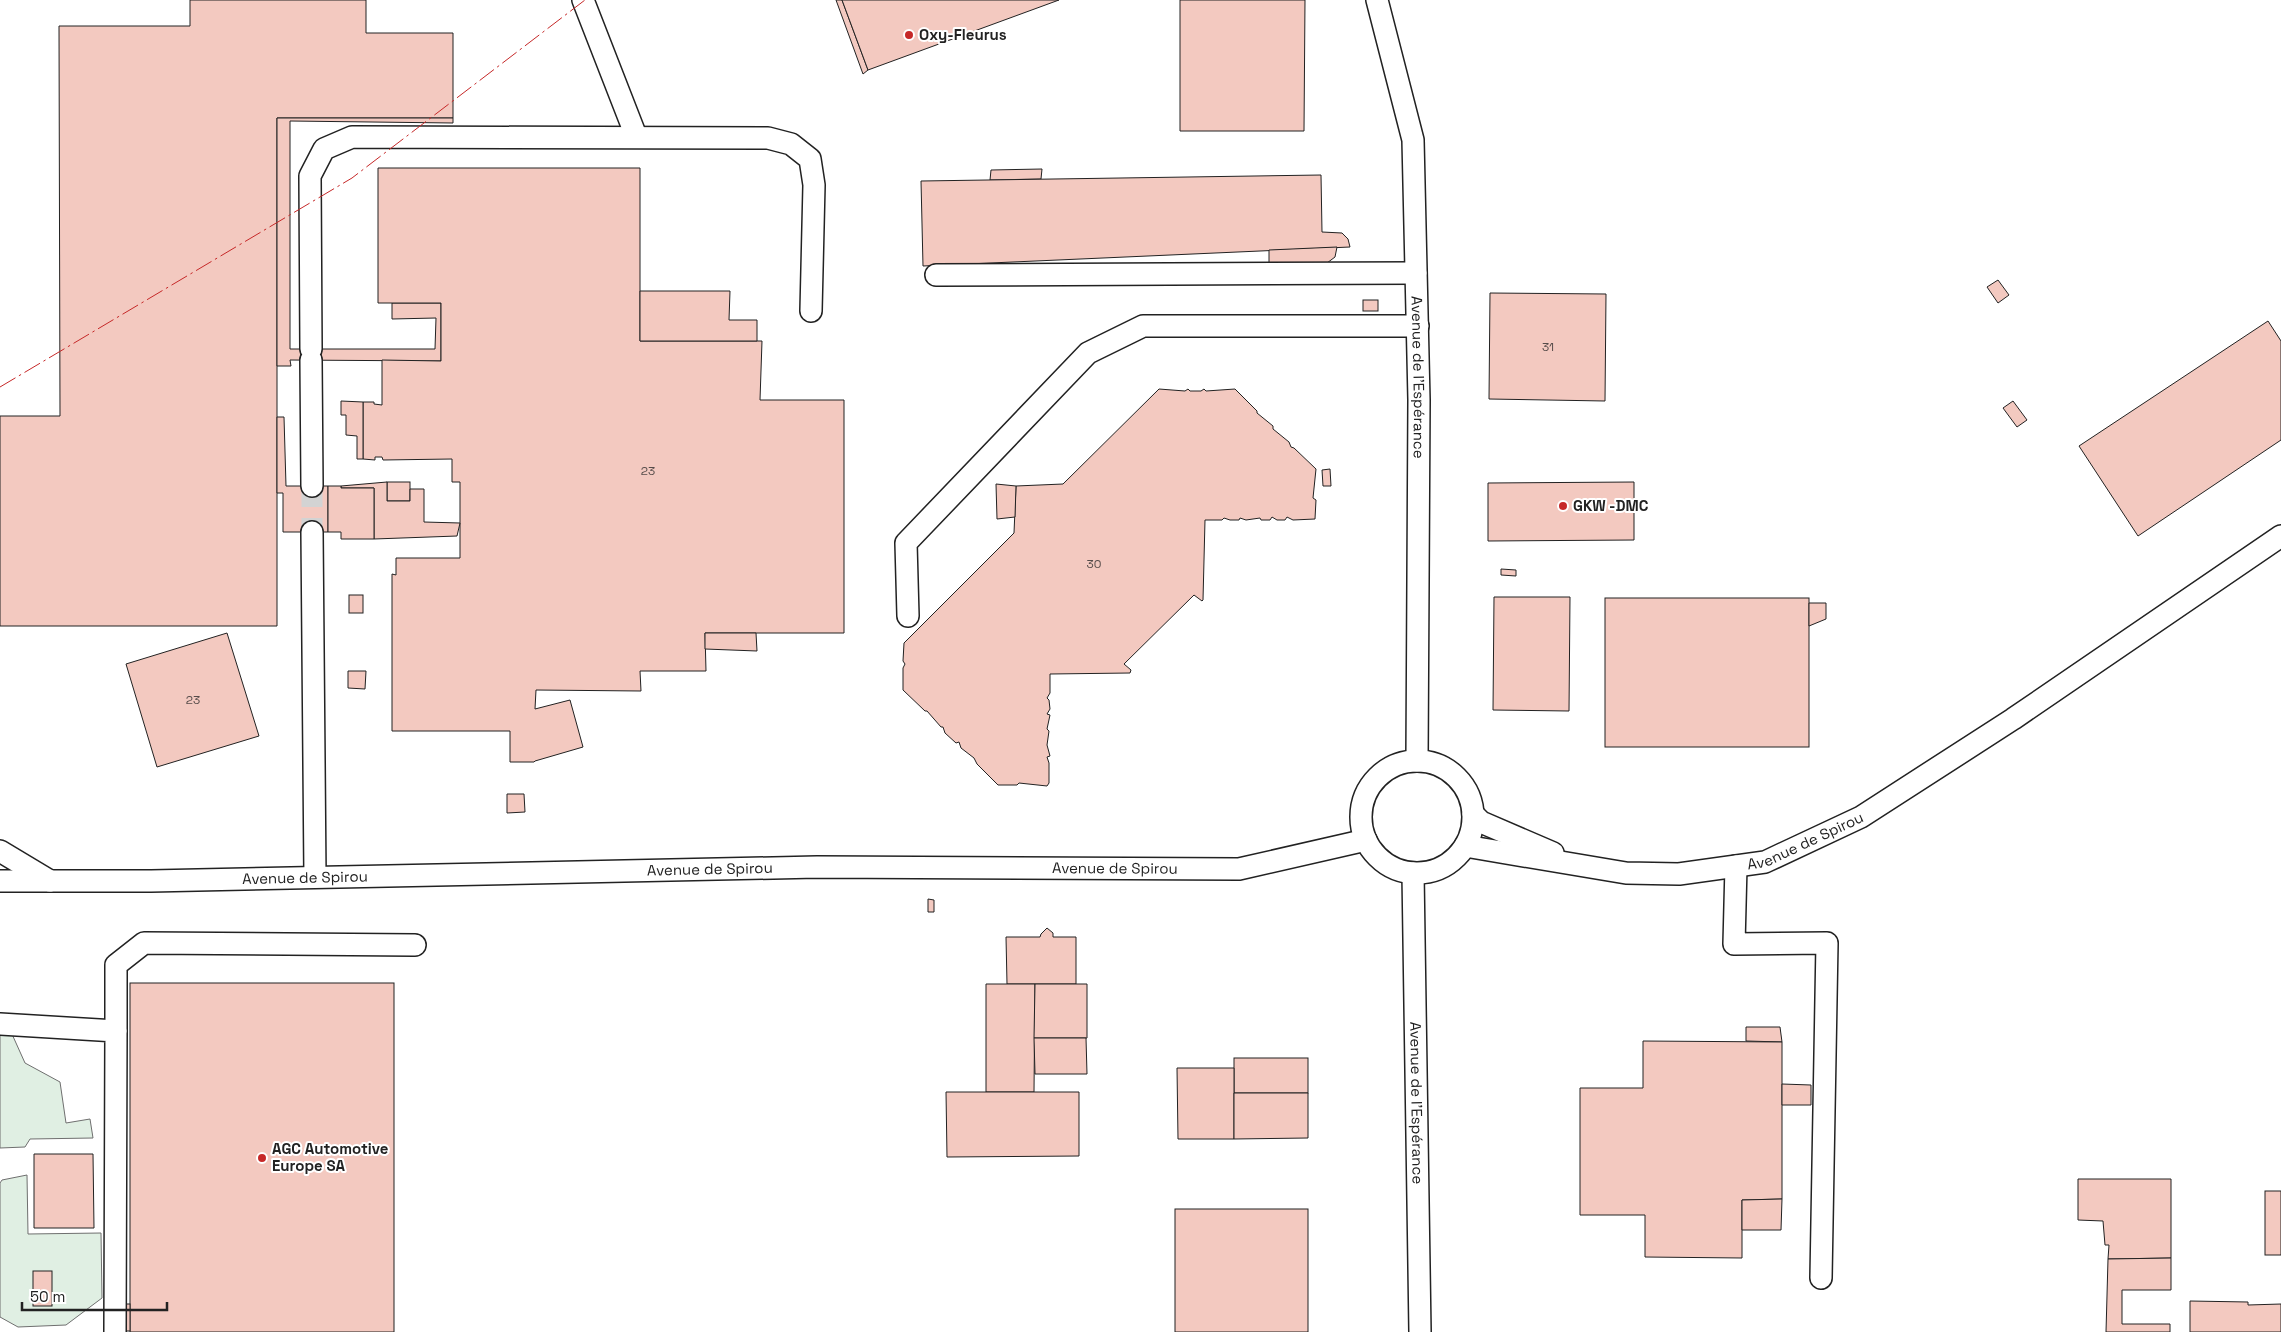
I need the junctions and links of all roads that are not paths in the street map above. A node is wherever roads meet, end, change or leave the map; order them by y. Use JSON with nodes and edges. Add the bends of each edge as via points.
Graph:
{"nodes":[{"id":1,"x":583,"y":0,"type":"edge"},
{"id":2,"x":1377,"y":0,"type":"edge"},
{"id":3,"x":636,"y":136,"type":"junction"},
{"id":4,"x":1416,"y":273,"type":"junction"},
{"id":5,"x":936,"y":275,"type":"dead end"},
{"id":6,"x":811,"y":311,"type":"dead end"},
{"id":7,"x":1418,"y":326,"type":"junction"},
{"id":8,"x":312,"y":486,"type":"tunnel mouth"},
{"id":9,"x":312,"y":532,"type":"tunnel mouth"},
{"id":10,"x":2281,"y":536,"type":"edge"},
{"id":11,"x":908,"y":616,"type":"dead end"},
{"id":12,"x":1417,"y":761,"type":"junction"},
{"id":13,"x":1473,"y":814,"type":"junction"},
{"id":14,"x":1366,"y":840,"type":"junction"},
{"id":15,"x":1465,"y":846,"type":"junction"},
{"id":16,"x":0,"y":851,"type":"edge"},
{"id":17,"x":1569,"y":862,"type":"junction"},
{"id":18,"x":1736,"y":866,"type":"junction"},
{"id":19,"x":1413,"y":873,"type":"junction"},
{"id":20,"x":315,"y":878,"type":"junction"},
{"id":21,"x":0,"y":881,"type":"edge"},
{"id":22,"x":50,"y":881,"type":"junction"},
{"id":23,"x":415,"y":946,"type":"dead end"},
{"id":24,"x":0,"y":1024,"type":"edge"},
{"id":25,"x":116,"y":1031,"type":"junction"},
{"id":26,"x":1821,"y":1278,"type":"dead end"},
{"id":27,"x":115,"y":1332,"type":"edge"},
{"id":28,"x":1420,"y":1332,"type":"edge"}],
"edges":[{"from":1,"to":3,"type":"street"},
{"from":2,"to":4,"type":"street","name":"Avenue de l'Espérance","via":[[1413,140]]},
{"from":3,"to":6,"type":"street","via":[[768,138],[792,144],[810,159],[814,185]]},
{"from":3,"to":8,"type":"street","via":[[352,137],[324,149],[310,176]]},
{"from":4,"to":5,"type":"street"},
{"from":4,"to":7,"type":"street","name":"Avenue de l'Espérance"},
{"from":7,"to":11,"type":"street","via":[[1143,326],[1088,353],[906,543]]},
{"from":7,"to":12,"type":"street","name":"Avenue de l'Espérance"},
{"from":9,"to":20,"type":"street"},
{"from":10,"to":18,"type":"street","name":"Avenue de Spirou","via":[[2013,719],[1861,817],[1765,862]]},
{"from":12,"to":13,"type":"street","via":[[1449,771],[1461,782]]},
{"from":12,"to":14,"type":"street","via":[[1399,764],[1382,773],[1370,786],[1363,803],[1361,822]]},
{"from":13,"to":15,"type":"street"},
{"from":13,"to":17,"type":"street","name":"Avenue de Spirou","via":[[1481,822],[1540,846]]},
{"from":14,"to":19,"type":"street","via":[[1384,863]]},
{"from":14,"to":20,"type":"street","name":"Avenue de Spirou","via":[[1239,869],[817,867]]},
{"from":15,"to":17,"type":"street","name":"Avenue de Spirou"},
{"from":15,"to":19,"type":"street","via":[[1443,867]]},
{"from":16,"to":22,"type":"street"},
{"from":17,"to":18,"type":"street","name":"Avenue de Spirou","via":[[1626,873],[1679,874]]},
{"from":18,"to":26,"type":"street","via":[[1734,944],[1827,944]]},
{"from":19,"to":28,"type":"street","name":"Avenue de l'Espérance"},
{"from":20,"to":22,"type":"street","name":"Avenue de Spirou"},
{"from":21,"to":22,"type":"street","name":"Avenue de Spirou"},
{"from":23,"to":25,"type":"street","via":[[144,943],[116,965]]},
{"from":24,"to":25,"type":"street"},
{"from":25,"to":27,"type":"street"}]}
